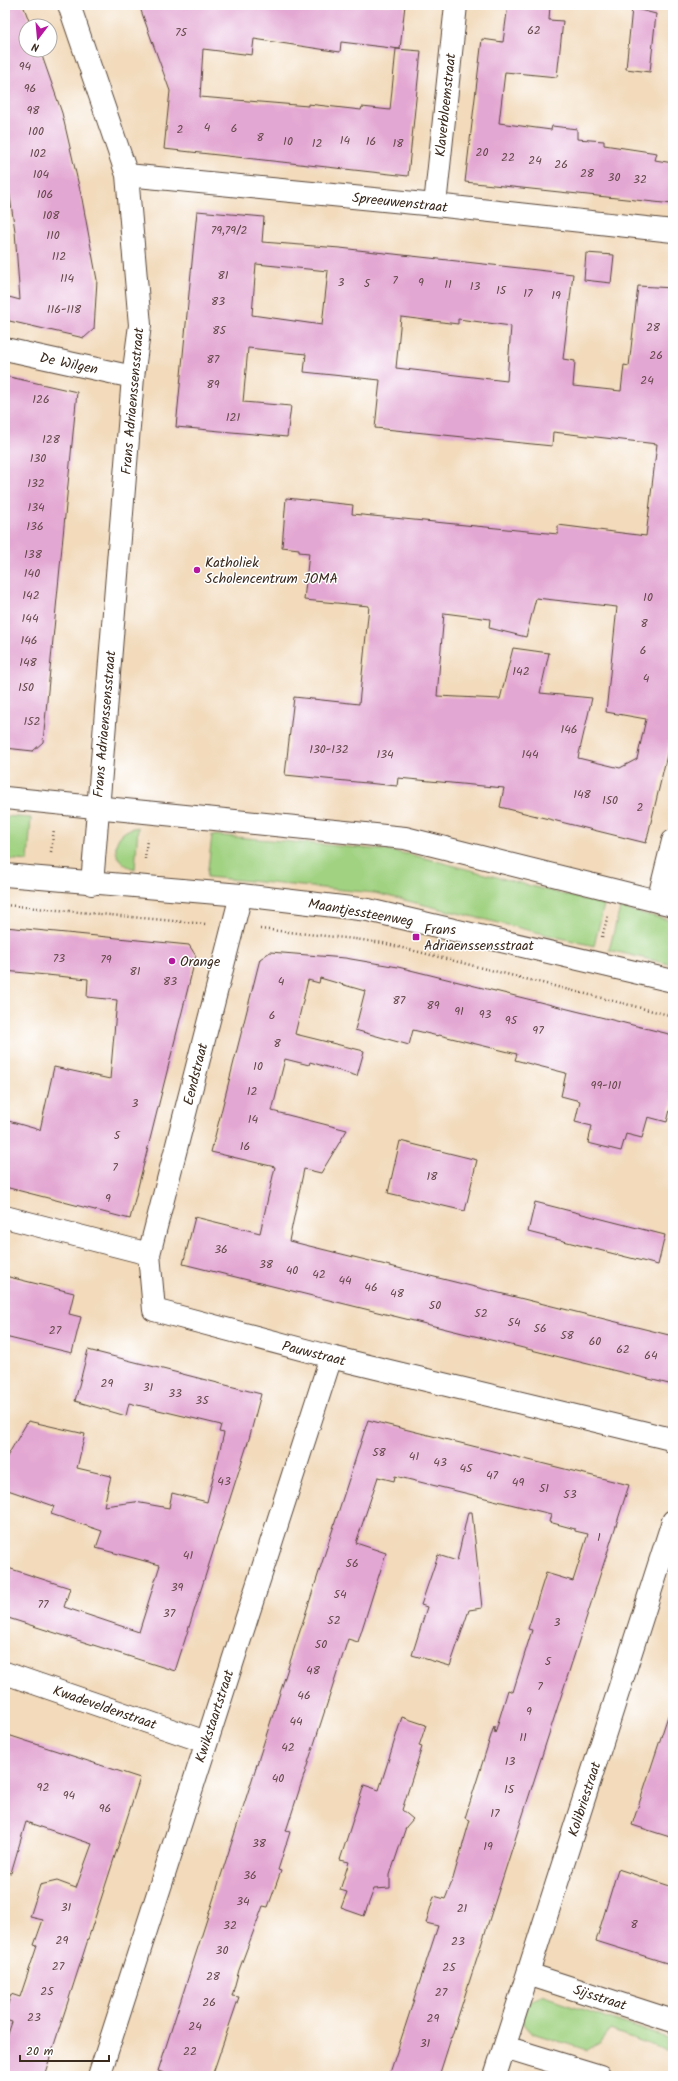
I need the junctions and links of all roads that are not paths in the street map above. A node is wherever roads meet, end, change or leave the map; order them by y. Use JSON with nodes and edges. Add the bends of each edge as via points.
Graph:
{"nodes":[{"id":1,"x":69,"y":5,"type":"edge"},
{"id":2,"x":456,"y":5,"type":"edge"},
{"id":3,"x":127,"y":175,"type":"junction"},
{"id":4,"x":435,"y":205,"type":"junction"},
{"id":5,"x":673,"y":231,"type":"edge"},
{"id":6,"x":5,"y":349,"type":"edge"},
{"id":7,"x":133,"y":377,"type":"junction"},
{"id":8,"x":5,"y":798,"type":"edge"},
{"id":9,"x":98,"y":806,"type":"junction"},
{"id":10,"x":673,"y":841,"type":"edge"},
{"id":11,"x":5,"y":875,"type":"edge"},
{"id":12,"x":92,"y":884,"type":"junction"},
{"id":13,"x":241,"y":895,"type":"junction"},
{"id":14,"x":666,"y":903,"type":"edge"},
{"id":15,"x":673,"y":981,"type":"edge"},
{"id":16,"x":5,"y":1217,"type":"edge"},
{"id":17,"x":149,"y":1254,"type":"junction"},
{"id":18,"x":331,"y":1357,"type":"junction"},
{"id":19,"x":673,"y":1442,"type":"edge"},
{"id":20,"x":673,"y":1521,"type":"edge"},
{"id":21,"x":5,"y":1673,"type":"edge"},
{"id":22,"x":206,"y":1742,"type":"junction"},
{"id":23,"x":528,"y":1974,"type":"junction"},
{"id":24,"x":673,"y":2021,"type":"edge"},
{"id":25,"x":505,"y":2047,"type":"junction"},
{"id":26,"x":99,"y":2076,"type":"edge"},
{"id":27,"x":496,"y":2076,"type":"edge"},
{"id":28,"x":600,"y":2076,"type":"edge"}],
"edges":[{"from":1,"to":3,"type":"street","name":"Frans Adriaenssensstraat"},
{"from":2,"to":4,"type":"street","name":"Klaverbloemstraat"},
{"from":3,"to":4,"type":"street","name":"Spreeuwenstraat"},
{"from":3,"to":7,"type":"street","name":"Frans Adriaenssensstraat","via":[[140,325]]},
{"from":4,"to":5,"type":"street","name":"Spreeuwenstraat"},
{"from":6,"to":7,"type":"street","name":"De Wilgen"},
{"from":7,"to":9,"type":"street","name":"Frans Adriaenssensstraat"},
{"from":8,"to":9,"type":"street"},
{"from":9,"to":12,"type":"street"},
{"from":9,"to":14,"type":"street","via":[[405,838]]},
{"from":10,"to":14,"type":"street"},
{"from":11,"to":12,"type":"street","name":"Maantjessteenweg"},
{"from":12,"to":13,"type":"street","name":"Maantjessteenweg"},
{"from":13,"to":15,"type":"street","name":"Maantjessteenweg","via":[[368,910]]},
{"from":13,"to":17,"type":"street","name":"Eendstraat"},
{"from":16,"to":17,"type":"street"},
{"from":17,"to":18,"type":"street","name":"Pauwstraat","via":[[154,1310]]},
{"from":18,"to":19,"type":"street","name":"Pauwstraat","via":[[671,1439]]},
{"from":18,"to":22,"type":"street","name":"Kwikstaartstraat"},
{"from":20,"to":23,"type":"street","name":"Kolibriestraat"},
{"from":21,"to":22,"type":"street","name":"Kwadeveldenstraat"},
{"from":22,"to":26,"type":"street","name":"Kwikstaartstraat"},
{"from":23,"to":24,"type":"street","name":"Sijsstraat"},
{"from":23,"to":25,"type":"street","name":"Kolibriestraat"},
{"from":25,"to":27,"type":"street","name":"Kolibriestraat"},
{"from":25,"to":28,"type":"street"}]}
